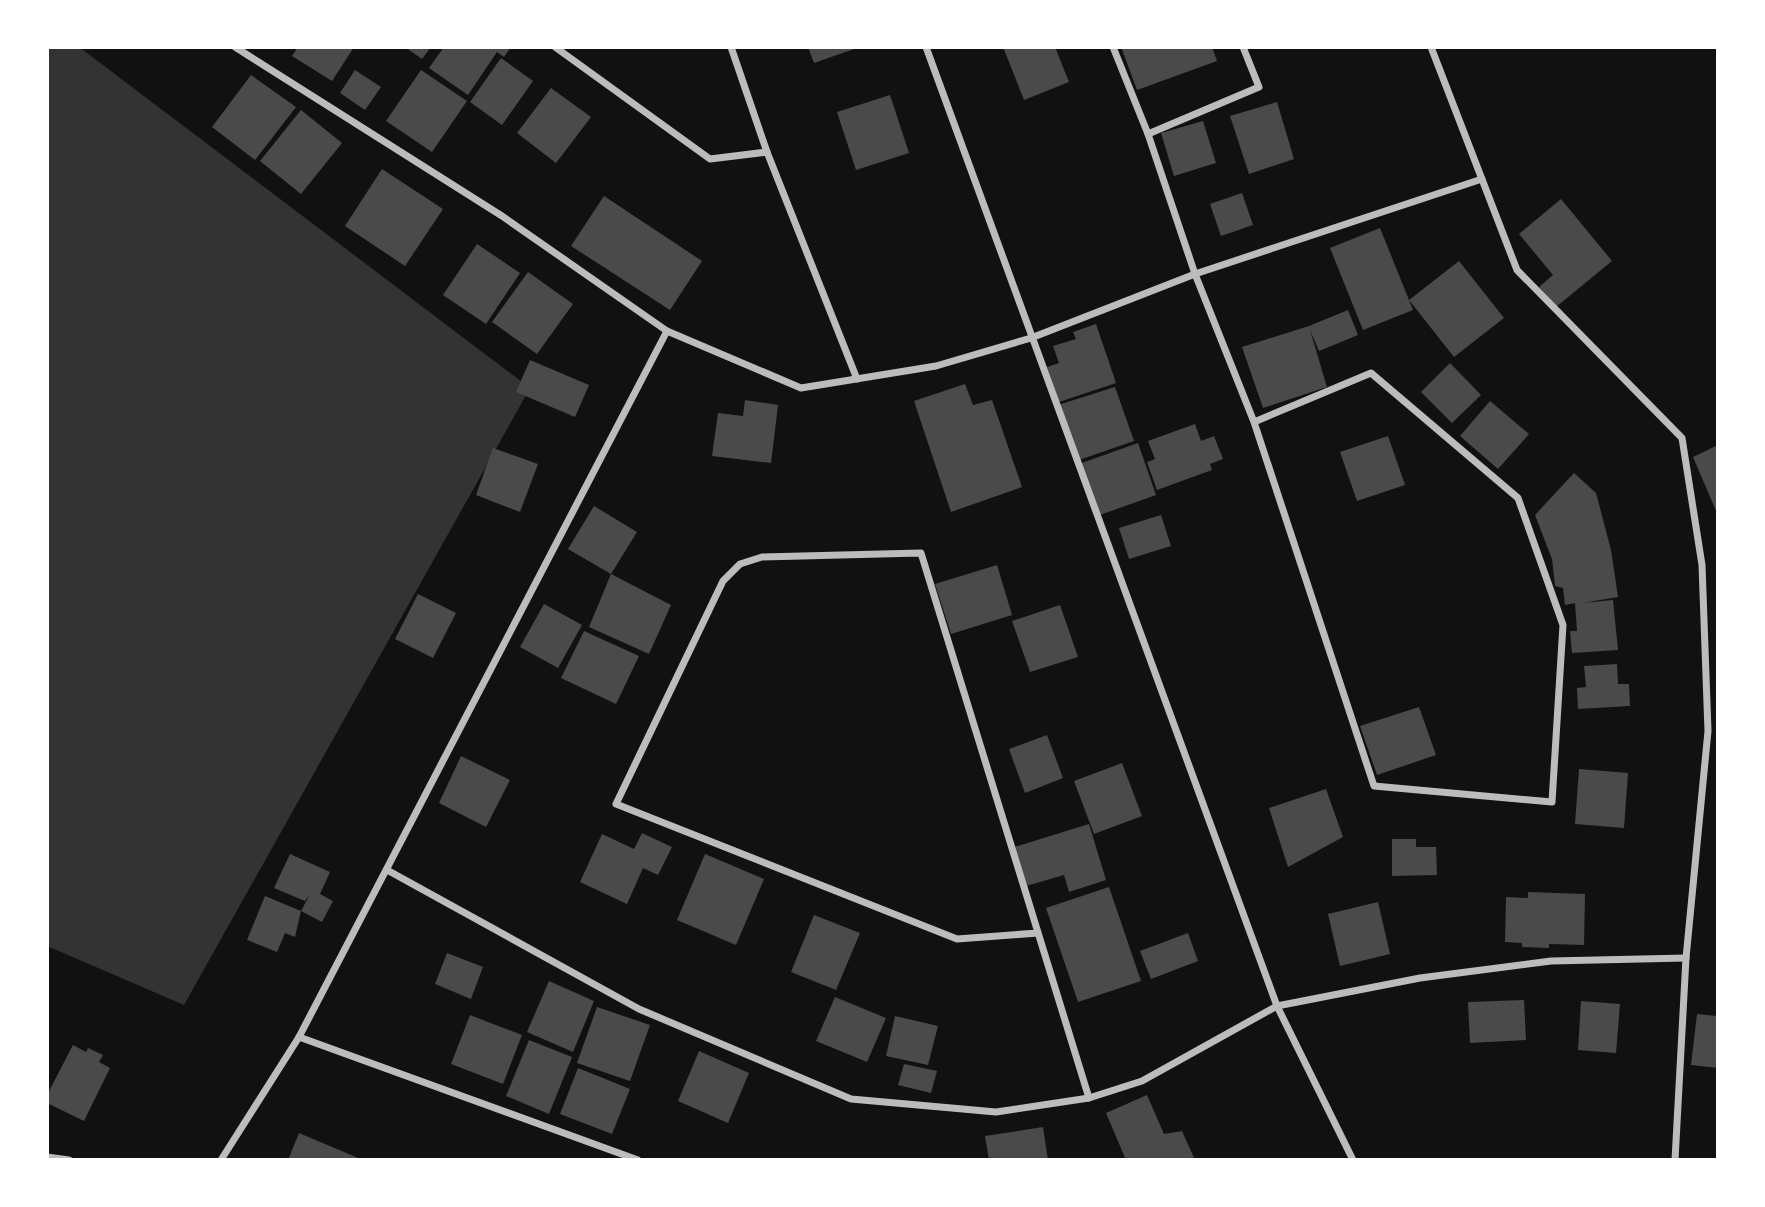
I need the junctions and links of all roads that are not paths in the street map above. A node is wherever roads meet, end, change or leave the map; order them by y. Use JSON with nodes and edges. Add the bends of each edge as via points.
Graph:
{"nodes":[{"id":1,"x":235,"y":47,"type":"edge"},
{"id":2,"x":555,"y":47,"type":"edge"},
{"id":3,"x":731,"y":47,"type":"edge"},
{"id":4,"x":926,"y":47,"type":"edge"},
{"id":5,"x":1113,"y":47,"type":"edge"},
{"id":6,"x":1243,"y":47,"type":"edge"},
{"id":7,"x":1431,"y":47,"type":"edge"},
{"id":8,"x":1148,"y":134,"type":"junction"},
{"id":9,"x":767,"y":152,"type":"junction"},
{"id":10,"x":1482,"y":179,"type":"junction"},
{"id":11,"x":1195,"y":274,"type":"junction"},
{"id":12,"x":667,"y":331,"type":"junction"},
{"id":13,"x":1031,"y":338,"type":"junction"},
{"id":14,"x":857,"y":379,"type":"junction"},
{"id":15,"x":1254,"y":422,"type":"junction"},
{"id":16,"x":387,"y":870,"type":"junction"},
{"id":17,"x":1038,"y":933,"type":"junction"},
{"id":18,"x":1686,"y":958,"type":"junction"},
{"id":19,"x":1277,"y":1006,"type":"junction"},
{"id":20,"x":299,"y":1037,"type":"junction"},
{"id":21,"x":1089,"y":1098,"type":"junction"},
{"id":22,"x":47,"y":1157,"type":"edge"},
{"id":23,"x":69,"y":1160,"type":"edge"},
{"id":24,"x":221,"y":1160,"type":"edge"},
{"id":25,"x":638,"y":1160,"type":"edge"},
{"id":26,"x":1353,"y":1160,"type":"edge"},
{"id":27,"x":1675,"y":1160,"type":"edge"}],
"edges":[{"from":1,"to":12,"type":"street","via":[[502,216]]},
{"from":2,"to":9,"type":"street","via":[[710,159]]},
{"from":3,"to":9,"type":"street"},
{"from":4,"to":13,"type":"street"},
{"from":5,"to":8,"type":"street"},
{"from":6,"to":8,"type":"street","via":[[1259,87]]},
{"from":7,"to":10,"type":"street"},
{"from":8,"to":11,"type":"street"},
{"from":9,"to":14,"type":"street"},
{"from":10,"to":11,"type":"street"},
{"from":10,"to":18,"type":"street","via":[[1517,270],[1682,438],[1702,565],[1708,731]]},
{"from":11,"to":13,"type":"street"},
{"from":11,"to":15,"type":"street"},
{"from":12,"to":14,"type":"street","via":[[801,388]]},
{"from":12,"to":16,"type":"street"},
{"from":13,"to":14,"type":"street","via":[[936,366]]},
{"from":13,"to":19,"type":"street"},
{"from":15,"to":15,"type":"street","via":[[1374,786],[1552,802],[1563,625],[1518,498],[1371,373]]},
{"from":16,"to":20,"type":"street"},
{"from":16,"to":21,"type":"street","via":[[639,1009],[851,1099],[996,1112]]},
{"from":17,"to":17,"type":"street","via":[[921,553],[762,557],[740,564],[723,582],[616,804],[957,939]]},
{"from":17,"to":21,"type":"street"},
{"from":18,"to":19,"type":"street","via":[[1551,961],[1420,978]]},
{"from":18,"to":27,"type":"street"},
{"from":19,"to":21,"type":"street","via":[[1142,1081]]},
{"from":19,"to":26,"type":"street"},
{"from":20,"to":24,"type":"street"},
{"from":20,"to":25,"type":"street"},
{"from":22,"to":23,"type":"street"}]}
